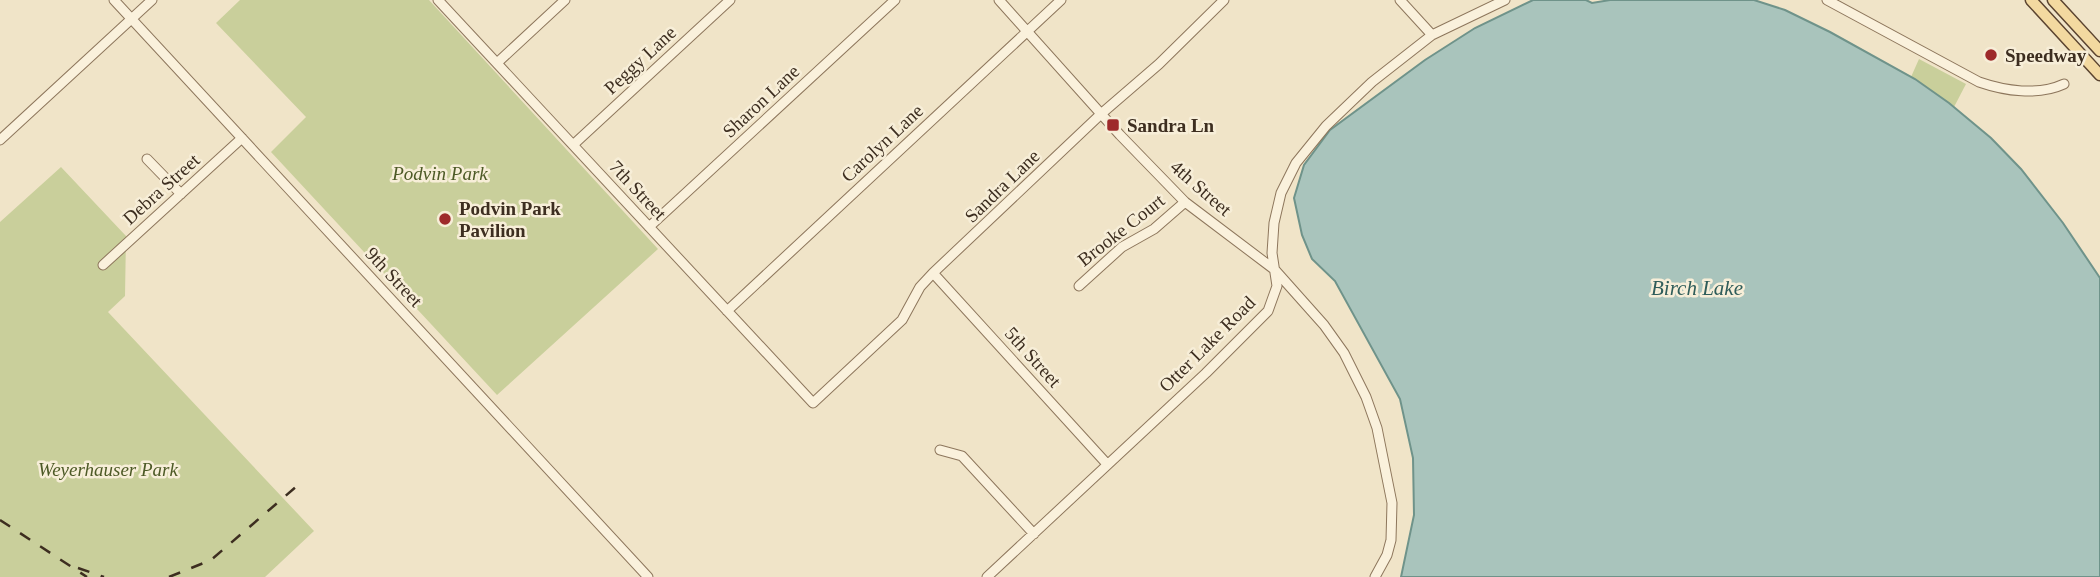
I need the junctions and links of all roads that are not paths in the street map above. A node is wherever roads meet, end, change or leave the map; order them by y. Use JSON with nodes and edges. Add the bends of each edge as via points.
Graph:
{"nodes":[{"id":1,"x":114,"y":0,"type":"edge"},
{"id":2,"x":152,"y":0,"type":"edge"},
{"id":3,"x":438,"y":0,"type":"edge"},
{"id":4,"x":565,"y":0,"type":"edge"},
{"id":5,"x":730,"y":0,"type":"edge"},
{"id":6,"x":895,"y":0,"type":"edge"},
{"id":7,"x":999,"y":0,"type":"edge"},
{"id":8,"x":1061,"y":0,"type":"edge"},
{"id":9,"x":1224,"y":0,"type":"edge"},
{"id":10,"x":1400,"y":0,"type":"edge"},
{"id":11,"x":1505,"y":0,"type":"edge"},
{"id":12,"x":1827,"y":0,"type":"edge"},
{"id":13,"x":2031,"y":0,"type":"edge"},
{"id":14,"x":2053,"y":0,"type":"edge"},
{"id":15,"x":132,"y":19,"type":"junction"},
{"id":16,"x":1028,"y":31,"type":"junction"},
{"id":17,"x":1432,"y":35,"type":"junction"},
{"id":18,"x":2100,"y":51,"type":"edge"},
{"id":19,"x":496,"y":63,"type":"junction"},
{"id":20,"x":2100,"y":75,"type":"edge"},
{"id":21,"x":2064,"y":84,"type":"dead end"},
{"id":22,"x":1101,"y":114,"type":"junction"},
{"id":23,"x":242,"y":138,"type":"junction"},
{"id":24,"x":0,"y":140,"type":"edge"},
{"id":25,"x":573,"y":145,"type":"junction"},
{"id":26,"x":147,"y":159,"type":"dead end"},
{"id":27,"x":181,"y":194,"type":"junction"},
{"id":28,"x":1185,"y":202,"type":"junction"},
{"id":29,"x":649,"y":227,"type":"junction"},
{"id":30,"x":103,"y":265,"type":"dead end"},
{"id":31,"x":1275,"y":270,"type":"junction"},
{"id":32,"x":933,"y":273,"type":"junction"},
{"id":33,"x":1079,"y":286,"type":"dead end"},
{"id":34,"x":727,"y":311,"type":"junction"},
{"id":35,"x":813,"y":403,"type":"joint"},
{"id":36,"x":940,"y":450,"type":"dead end"},
{"id":37,"x":1107,"y":464,"type":"junction"},
{"id":38,"x":1034,"y":534,"type":"junction"},
{"id":39,"x":648,"y":577,"type":"edge"},
{"id":40,"x":986,"y":577,"type":"edge"},
{"id":41,"x":1375,"y":577,"type":"edge"}],
"edges":[{"from":1,"to":15,"type":"street","name":"9th Street"},
{"from":2,"to":15,"type":"street"},
{"from":3,"to":19,"type":"street","name":"7th Street"},
{"from":4,"to":19,"type":"street"},
{"from":5,"to":25,"type":"street","name":"Peggy Lane"},
{"from":6,"to":29,"type":"street","name":"Sharon Lane"},
{"from":7,"to":16,"type":"street","name":"4th Street"},
{"from":8,"to":16,"type":"street","name":"Carolyn Lane"},
{"from":9,"to":22,"type":"street","name":"Sandra Lane"},
{"from":10,"to":17,"type":"street"},
{"from":11,"to":17,"type":"street","name":"Otter Lake Road"},
{"from":12,"to":21,"type":"street","via":[[1979,82],[2032,91]]},
{"from":13,"to":20,"type":"main road"},
{"from":14,"to":18,"type":"main road"},
{"from":15,"to":23,"type":"street","name":"9th Street"},
{"from":15,"to":24,"type":"street"},
{"from":16,"to":22,"type":"street","name":"4th Street"},
{"from":16,"to":34,"type":"street","name":"Carolyn Lane"},
{"from":17,"to":31,"type":"street","name":"Otter Lake Road","via":[[1340,110],[1296,163],[1281,193],[1274,223]]},
{"from":19,"to":25,"type":"street","name":"7th Street"},
{"from":22,"to":28,"type":"street","name":"4th Street"},
{"from":22,"to":32,"type":"street","name":"Sandra Lane"},
{"from":23,"to":27,"type":"street","name":"Debra Street"},
{"from":23,"to":39,"type":"street","name":"9th Street"},
{"from":25,"to":29,"type":"street","name":"7th Street"},
{"from":26,"to":27,"type":"street"},
{"from":27,"to":30,"type":"street","name":"Debra Street"},
{"from":28,"to":31,"type":"street","name":"4th Street"},
{"from":28,"to":33,"type":"street","name":"Brooke Court","via":[[1154,229],[1122,247]]},
{"from":29,"to":34,"type":"street","name":"7th Street"},
{"from":31,"to":37,"type":"street","name":"Otter Lake Road","via":[[1273,300],[1260,320]]},
{"from":31,"to":41,"type":"street","name":"4th Street","via":[[1344,353],[1370,405],[1392,509],[1389,548]]},
{"from":32,"to":35,"type":"street","name":"Sandra Lane","via":[[898,324]]},
{"from":32,"to":37,"type":"street","name":"5th Street"},
{"from":34,"to":35,"type":"street","name":"7th Street"},
{"from":36,"to":38,"type":"street","via":[[962,456]]},
{"from":37,"to":38,"type":"street","name":"Otter Lake Road"},
{"from":38,"to":40,"type":"street","name":"Otter Lake Road"}]}
